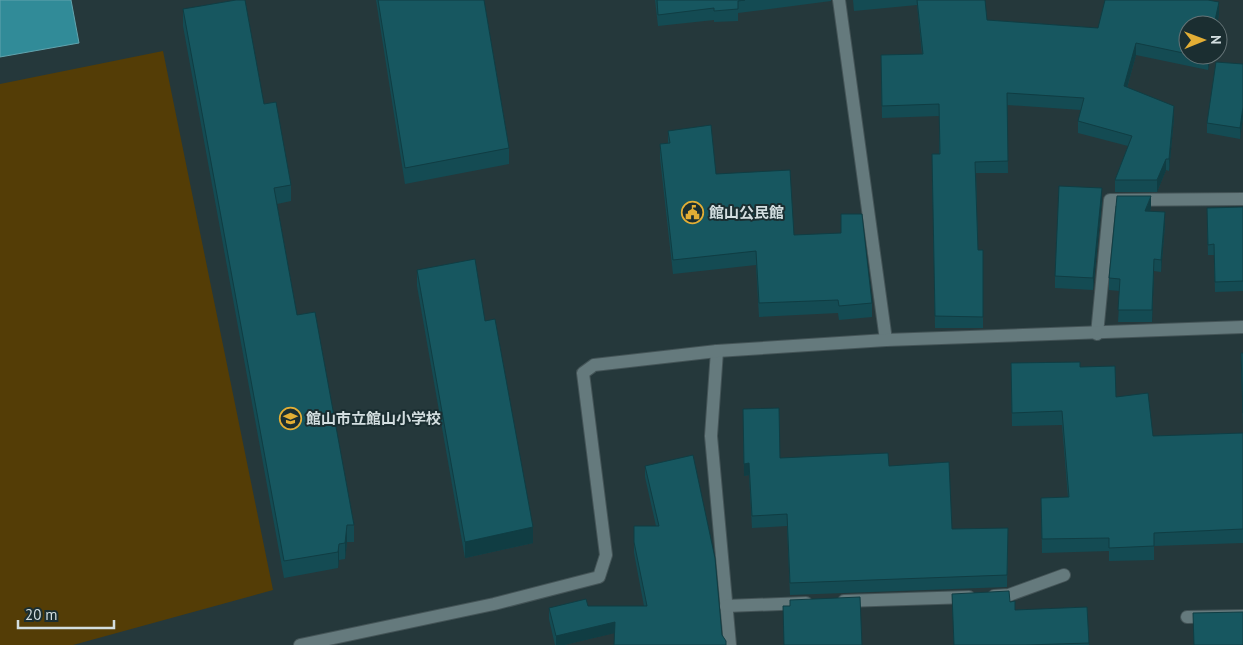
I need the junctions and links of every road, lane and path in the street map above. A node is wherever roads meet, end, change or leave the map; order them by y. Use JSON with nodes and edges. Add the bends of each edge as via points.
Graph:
{"nodes":[{"id":1,"x":838,"y":0,"type":"edge"},
{"id":2,"x":1243,"y":199,"type":"edge"},
{"id":3,"x":1243,"y":327,"type":"edge"},
{"id":4,"x":1097,"y":334,"type":"junction"},
{"id":5,"x":886,"y":340,"type":"junction"},
{"id":6,"x":717,"y":350,"type":"junction"},
{"id":7,"x":1064,"y":575,"type":"dead end"},
{"id":8,"x":726,"y":606,"type":"junction"},
{"id":9,"x":1243,"y":616,"type":"edge"},
{"id":10,"x":1187,"y":618,"type":"dead end"},
{"id":11,"x":300,"y":645,"type":"edge"},
{"id":12,"x":730,"y":645,"type":"edge"}],
"edges":[{"from":1,"to":5,"type":"street"},
{"from":2,"to":4,"type":"street","via":[[1110,200]]},
{"from":3,"to":4,"type":"street"},
{"from":4,"to":5,"type":"street"},
{"from":5,"to":6,"type":"street"},
{"from":6,"to":8,"type":"street","via":[[711,436]]},
{"from":6,"to":11,"type":"street","via":[[594,365],[583,373],[606,555],[599,577],[494,604]]},
{"from":7,"to":8,"type":"street","via":[[1009,595]]},
{"from":8,"to":12,"type":"street"},
{"from":9,"to":10,"type":"street"}]}
